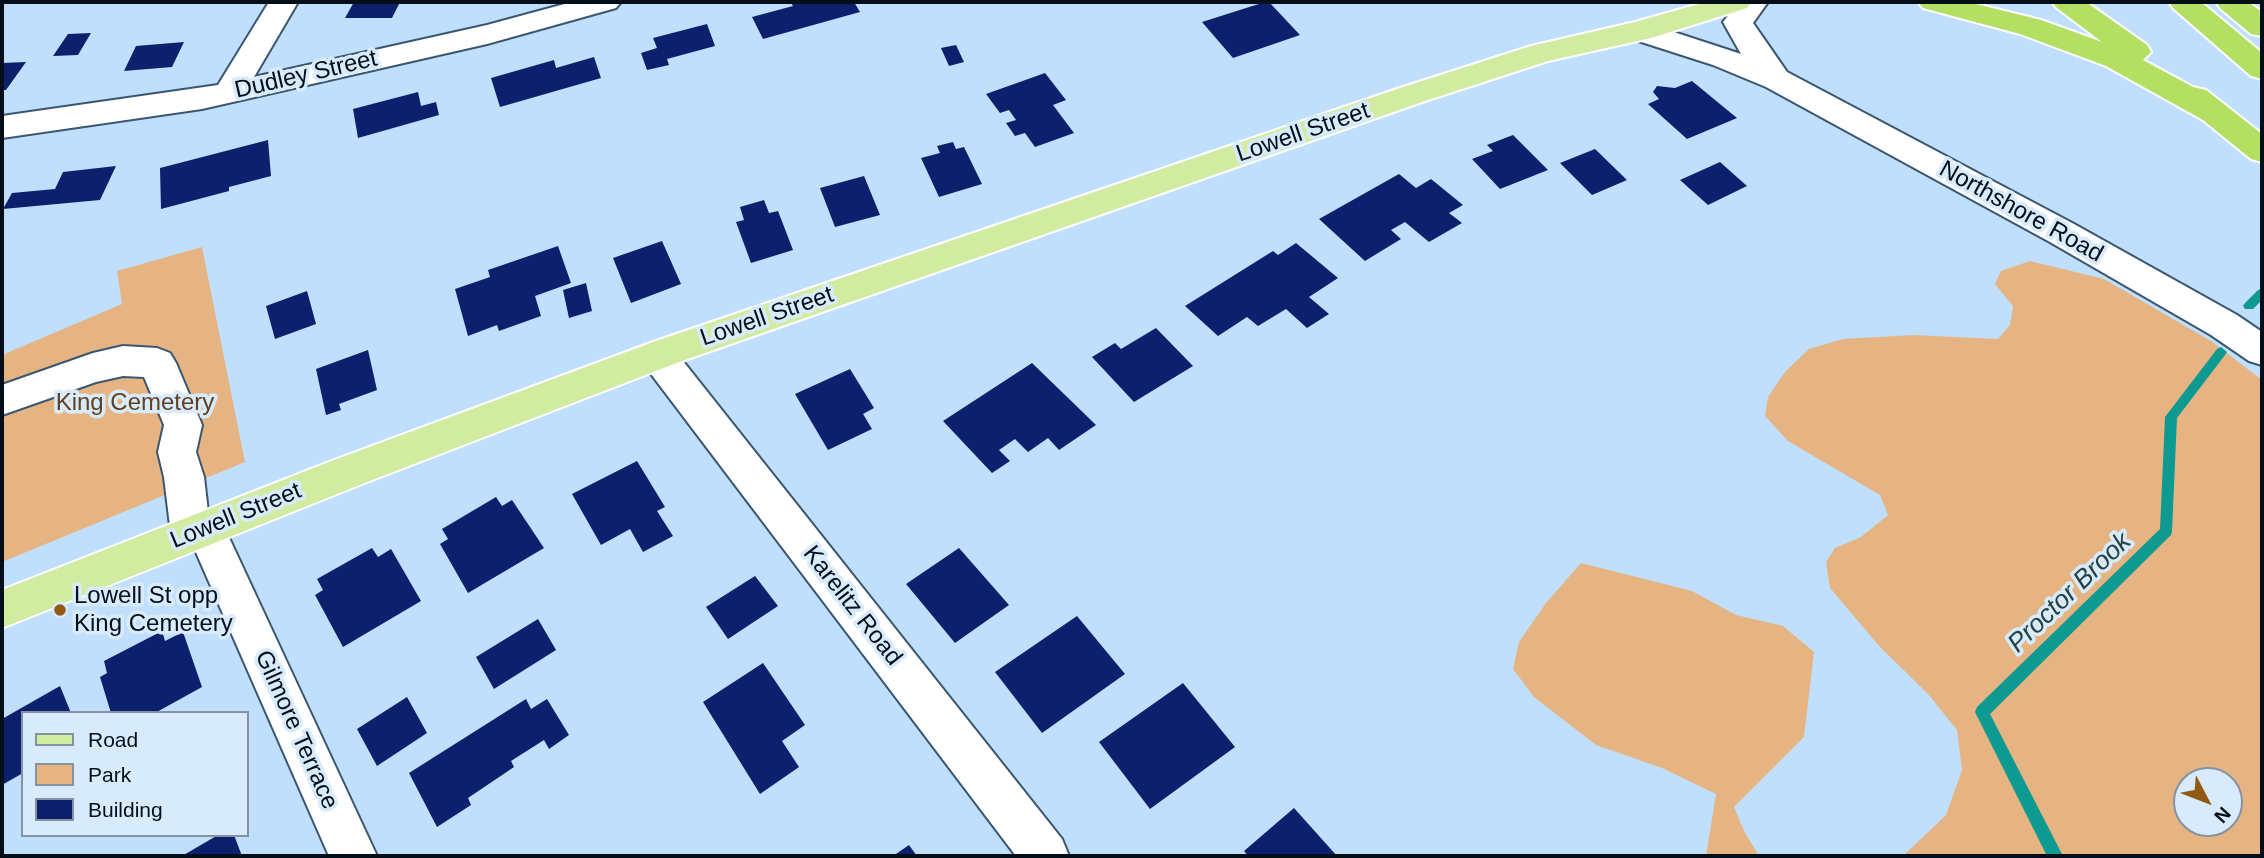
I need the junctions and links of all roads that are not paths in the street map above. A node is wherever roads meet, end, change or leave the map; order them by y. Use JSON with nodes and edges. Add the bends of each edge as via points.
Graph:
{"nodes":[{"id":1,"x":283,"y":2,"type":"edge"},
{"id":2,"x":606,"y":2,"type":"edge"},
{"id":3,"x":1656,"y":2,"type":"edge"},
{"id":4,"x":1737,"y":2,"type":"edge"},
{"id":5,"x":1754,"y":2,"type":"edge"},
{"id":6,"x":1933,"y":2,"type":"edge"},
{"id":7,"x":2067,"y":2,"type":"edge"},
{"id":8,"x":2183,"y":2,"type":"edge"},
{"id":9,"x":2230,"y":2,"type":"edge"},
{"id":10,"x":2262,"y":27,"type":"edge"},
{"id":11,"x":1640,"y":31,"type":"junction"},
{"id":12,"x":1542,"y":53,"type":"junction"},
{"id":13,"x":2262,"y":69,"type":"edge"},
{"id":14,"x":1777,"y":80,"type":"junction"},
{"id":15,"x":229,"y":93,"type":"junction"},
{"id":16,"x":2215,"y":113,"type":"junction"},
{"id":17,"x":2,"y":127,"type":"edge"},
{"id":18,"x":2262,"y":151,"type":"edge"},
{"id":19,"x":2262,"y":351,"type":"edge"},
{"id":20,"x":658,"y":356,"type":"junction"},
{"id":21,"x":2,"y":400,"type":"edge"},
{"id":22,"x":198,"y":531,"type":"junction"},
{"id":23,"x":2,"y":609,"type":"edge"},
{"id":24,"x":352,"y":856,"type":"edge"},
{"id":25,"x":1045,"y":856,"type":"edge"}],
"edges":[{"from":1,"to":15,"type":"street"},
{"from":2,"to":15,"type":"street","name":"Dudley Street"},
{"from":3,"to":12,"type":"main road","name":"Lowell Street","via":[[1587,27]]},
{"from":4,"to":11,"type":"main road","name":"Lowell Street"},
{"from":5,"to":14,"type":"street","name":"Northshore Road","via":[[1738,22]]},
{"from":6,"to":16,"type":"highway","via":[[2074,42],[2126,64]]},
{"from":7,"to":16,"type":"highway"},
{"from":8,"to":13,"type":"highway"},
{"from":9,"to":10,"type":"highway"},
{"from":11,"to":12,"type":"main road","name":"Lowell Street"},
{"from":11,"to":14,"type":"street","name":"Northshore Road"},
{"from":12,"to":20,"type":"main road","name":"Lowell Street","via":[[1411,94]]},
{"from":14,"to":19,"type":"street","name":"Northshore Road","via":[[2062,233]]},
{"from":15,"to":17,"type":"street","name":"Dudley Street"},
{"from":16,"to":18,"type":"highway"},
{"from":20,"to":22,"type":"main road","name":"Lowell Street"},
{"from":20,"to":25,"type":"street","name":"Karelitz Road"},
{"from":21,"to":22,"type":"street","name":"Gilmore Terrace","via":[[103,365],[157,363],[183,425],[177,452]]},
{"from":22,"to":23,"type":"main road","name":"Lowell Street"},
{"from":22,"to":24,"type":"street","name":"Gilmore Terrace"}]}
